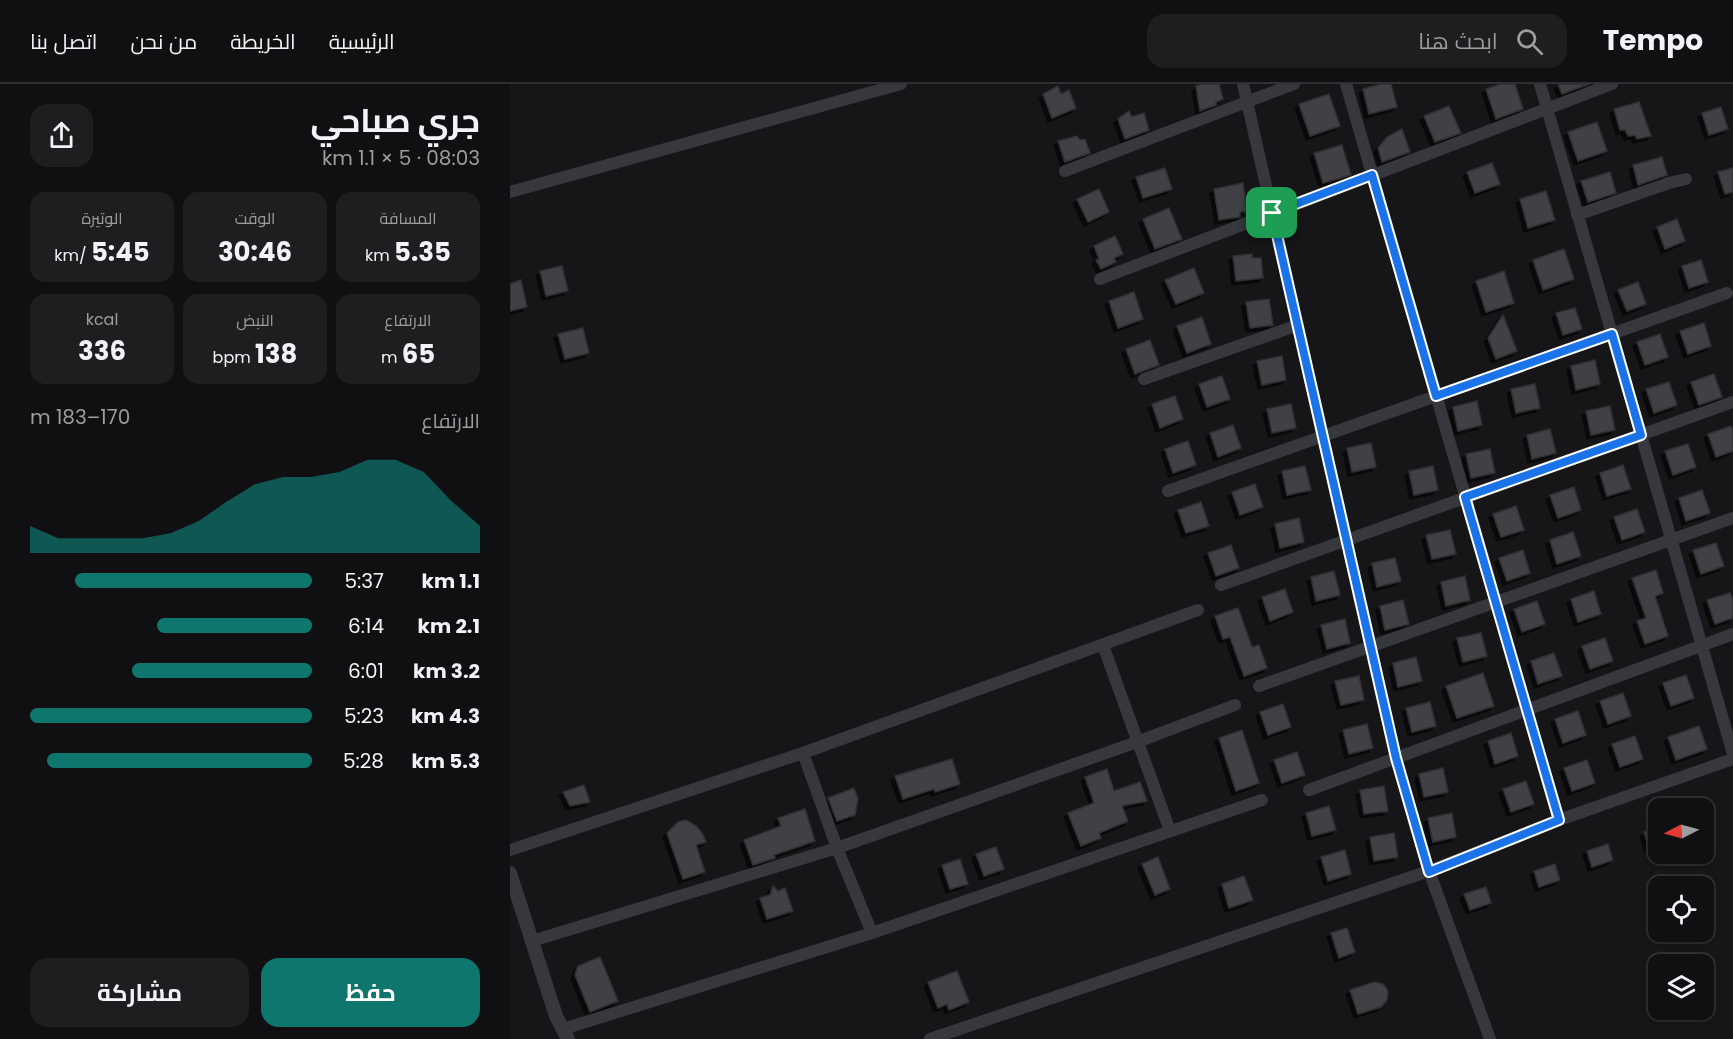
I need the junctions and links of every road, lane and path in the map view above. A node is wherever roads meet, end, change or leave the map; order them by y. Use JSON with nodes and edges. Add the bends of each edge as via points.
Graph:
{"nodes":[{"id":1,"x":901,"y":84,"type":"edge"},
{"id":2,"x":1243,"y":84,"type":"edge"},
{"id":3,"x":1294,"y":84,"type":"edge"},
{"id":4,"x":1346,"y":84,"type":"edge"},
{"id":5,"x":1540,"y":84,"type":"edge"},
{"id":6,"x":1612,"y":84,"type":"edge"},
{"id":7,"x":1247,"y":102,"type":"junction"},
{"id":8,"x":1547,"y":108,"type":"junction"},
{"id":9,"x":1065,"y":171,"type":"dead end"},
{"id":10,"x":1372,"y":175,"type":"junction"},
{"id":11,"x":1686,"y":179,"type":"dead end"},
{"id":12,"x":510,"y":192,"type":"edge"},
{"id":13,"x":1272,"y":213,"type":"junction"},
{"id":14,"x":1577,"y":215,"type":"junction"},
{"id":15,"x":1100,"y":279,"type":"dead end"},
{"id":16,"x":1727,"y":293,"type":"dead end"},
{"id":17,"x":1298,"y":325,"type":"junction"},
{"id":18,"x":1612,"y":334,"type":"junction"},
{"id":19,"x":1144,"y":379,"type":"dead end"},
{"id":20,"x":1436,"y":396,"type":"junction"},
{"id":21,"x":1733,"y":402,"type":"edge"},
{"id":22,"x":1641,"y":435,"type":"junction"},
{"id":23,"x":1323,"y":436,"type":"junction"},
{"id":24,"x":1168,"y":491,"type":"dead end"},
{"id":25,"x":1465,"y":497,"type":"junction"},
{"id":26,"x":1733,"y":518,"type":"edge"},
{"id":27,"x":1347,"y":540,"type":"junction"},
{"id":28,"x":1671,"y":540,"type":"junction"},
{"id":29,"x":1221,"y":585,"type":"dead end"},
{"id":30,"x":1496,"y":602,"type":"junction"},
{"id":31,"x":1198,"y":610,"type":"dead end"},
{"id":32,"x":1733,"y":634,"type":"edge"},
{"id":33,"x":1103,"y":645,"type":"junction"},
{"id":34,"x":1371,"y":646,"type":"junction"},
{"id":35,"x":1702,"y":646,"type":"junction"},
{"id":36,"x":1259,"y":686,"type":"dead end"},
{"id":37,"x":1235,"y":705,"type":"dead end"},
{"id":38,"x":1527,"y":710,"type":"junction"},
{"id":39,"x":1137,"y":742,"type":"junction"},
{"id":40,"x":803,"y":753,"type":"junction"},
{"id":41,"x":1733,"y":754,"type":"edge"},
{"id":42,"x":1396,"y":758,"type":"junction"},
{"id":43,"x":1733,"y":759,"type":"edge"},
{"id":44,"x":1309,"y":790,"type":"dead end"},
{"id":45,"x":1262,"y":800,"type":"dead end"},
{"id":46,"x":1559,"y":820,"type":"junction"},
{"id":47,"x":1170,"y":831,"type":"junction"},
{"id":48,"x":837,"y":848,"type":"junction"},
{"id":49,"x":510,"y":850,"type":"edge"},
{"id":50,"x":1429,"y":872,"type":"junction"},
{"id":51,"x":510,"y":873,"type":"edge"},
{"id":52,"x":872,"y":933,"type":"junction"},
{"id":53,"x":532,"y":942,"type":"junction"},
{"id":54,"x":565,"y":1034,"type":"edge"},
{"id":55,"x":930,"y":1039,"type":"edge"},
{"id":56,"x":1490,"y":1039,"type":"edge"}],
"edges":[{"from":1,"to":12,"type":"street"},
{"from":2,"to":7,"type":"street"},
{"from":3,"to":7,"type":"street"},
{"from":4,"to":10,"type":"street"},
{"from":5,"to":8,"type":"street"},
{"from":6,"to":8,"type":"street"},
{"from":7,"to":9,"type":"street"},
{"from":7,"to":13,"type":"street"},
{"from":8,"to":10,"type":"street"},
{"from":8,"to":14,"type":"street"},
{"from":10,"to":13,"type":"street"},
{"from":10,"to":20,"type":"street"},
{"from":11,"to":14,"type":"street"},
{"from":13,"to":15,"type":"street"},
{"from":13,"to":17,"type":"street"},
{"from":14,"to":18,"type":"street"},
{"from":16,"to":18,"type":"street"},
{"from":17,"to":19,"type":"street"},
{"from":17,"to":23,"type":"street"},
{"from":18,"to":20,"type":"street"},
{"from":18,"to":22,"type":"street"},
{"from":20,"to":23,"type":"street"},
{"from":20,"to":25,"type":"street"},
{"from":21,"to":22,"type":"street"},
{"from":22,"to":25,"type":"street"},
{"from":22,"to":28,"type":"street"},
{"from":23,"to":24,"type":"street"},
{"from":23,"to":27,"type":"street"},
{"from":25,"to":27,"type":"street"},
{"from":25,"to":30,"type":"street"},
{"from":26,"to":28,"type":"street"},
{"from":27,"to":29,"type":"street"},
{"from":27,"to":34,"type":"street"},
{"from":28,"to":30,"type":"street"},
{"from":28,"to":35,"type":"street"},
{"from":30,"to":34,"type":"street"},
{"from":30,"to":38,"type":"street"},
{"from":31,"to":33,"type":"street"},
{"from":32,"to":35,"type":"street"},
{"from":33,"to":39,"type":"street"},
{"from":33,"to":40,"type":"street"},
{"from":34,"to":36,"type":"street"},
{"from":34,"to":42,"type":"street"},
{"from":35,"to":38,"type":"street"},
{"from":35,"to":41,"type":"street"},
{"from":37,"to":39,"type":"street"},
{"from":38,"to":42,"type":"street"},
{"from":38,"to":46,"type":"street"},
{"from":39,"to":47,"type":"street"},
{"from":39,"to":48,"type":"street"},
{"from":40,"to":48,"type":"street"},
{"from":40,"to":49,"type":"street"},
{"from":42,"to":44,"type":"street"},
{"from":42,"to":50,"type":"street"},
{"from":43,"to":46,"type":"street"},
{"from":45,"to":47,"type":"street"},
{"from":46,"to":50,"type":"street"},
{"from":47,"to":52,"type":"street"},
{"from":48,"to":52,"type":"street"},
{"from":48,"to":53,"type":"street"},
{"from":50,"to":55,"type":"street"},
{"from":50,"to":56,"type":"street"},
{"from":51,"to":53,"type":"street"},
{"from":52,"to":54,"type":"street"},
{"from":53,"to":54,"type":"street"}]}
